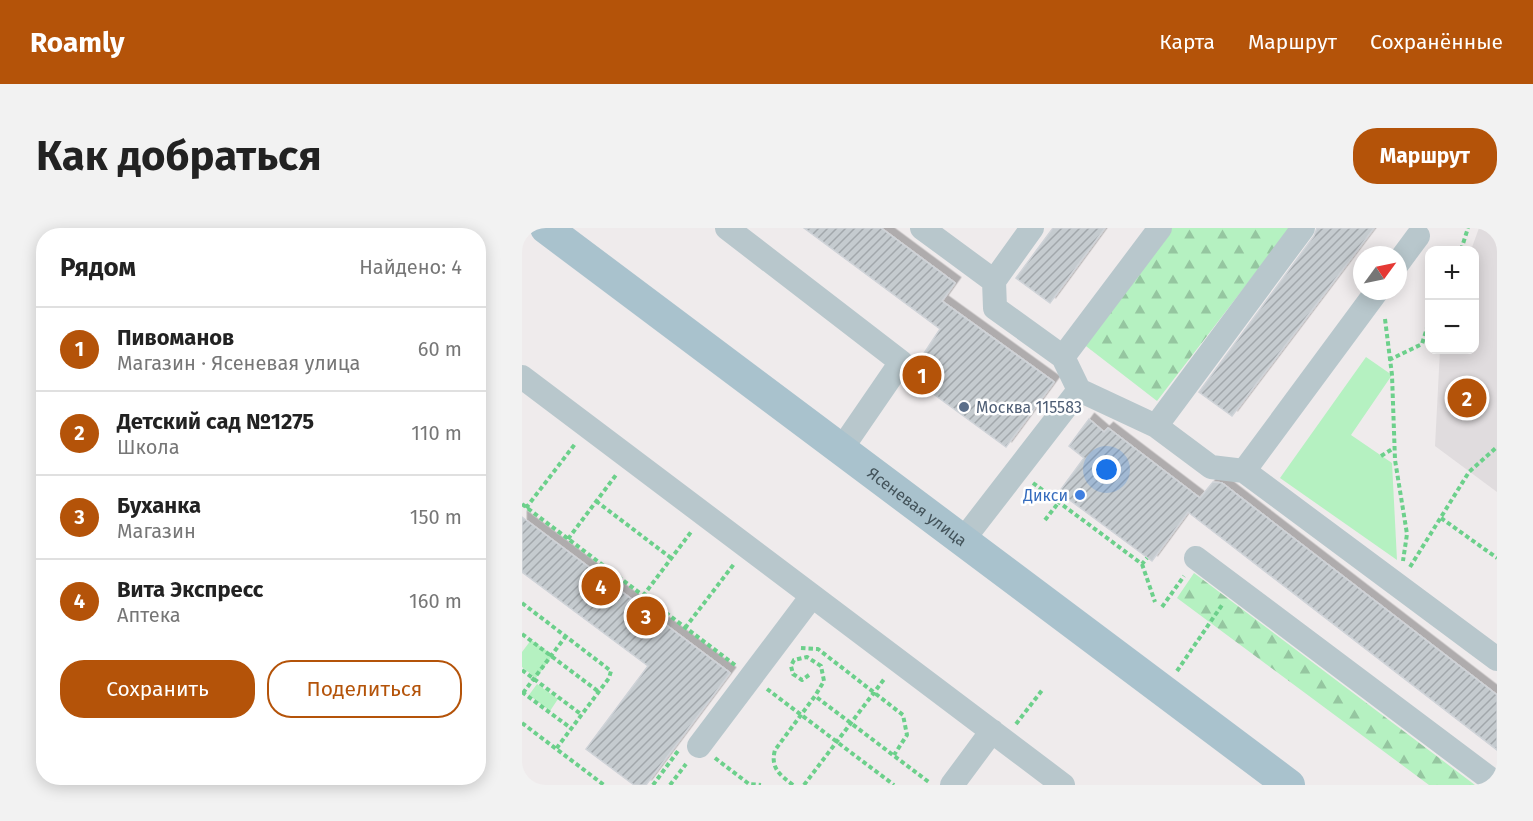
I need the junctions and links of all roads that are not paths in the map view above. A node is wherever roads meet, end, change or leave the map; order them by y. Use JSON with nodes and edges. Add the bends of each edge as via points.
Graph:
{"nodes":[{"id":1,"x":546,"y":228,"type":"edge"},
{"id":2,"x":727,"y":228,"type":"edge"},
{"id":3,"x":922,"y":228,"type":"edge"},
{"id":4,"x":1032,"y":228,"type":"edge"},
{"id":5,"x":1160,"y":228,"type":"edge"},
{"id":6,"x":1303,"y":228,"type":"edge"},
{"id":7,"x":1418,"y":236,"type":"dead end"},
{"id":8,"x":1407,"y":250,"type":"edge"},
{"id":9,"x":994,"y":281,"type":"junction"},
{"id":10,"x":1381,"y":301,"type":"edge"},
{"id":11,"x":1063,"y":357,"type":"junction"},
{"id":12,"x":522,"y":377,"type":"edge"},
{"id":13,"x":1079,"y":390,"type":"junction"},
{"id":14,"x":1156,"y":426,"type":"junction"},
{"id":15,"x":842,"y":448,"type":"junction"},
{"id":16,"x":1244,"y":471,"type":"junction"},
{"id":17,"x":963,"y":540,"type":"junction"},
{"id":18,"x":1196,"y":558,"type":"road end"},
{"id":19,"x":812,"y":596,"type":"junction"},
{"id":20,"x":1497,"y":659,"type":"edge"},
{"id":21,"x":998,"y":736,"type":"junction"},
{"id":22,"x":690,"y":747,"type":"road end"},
{"id":23,"x":1497,"y":784,"type":"edge"},
{"id":24,"x":952,"y":785,"type":"edge"},
{"id":25,"x":1063,"y":785,"type":"edge"},
{"id":26,"x":1289,"y":785,"type":"edge"}],
"edges":[{"from":1,"to":15,"type":"main road","name":"Ясеневая улица"},
{"from":2,"to":15,"type":"lane","via":[[901,362]]},
{"from":3,"to":9,"type":"lane"},
{"from":4,"to":9,"type":"lane"},
{"from":5,"to":11,"type":"lane"},
{"from":6,"to":14,"type":"lane"},
{"from":7,"to":8,"type":"lane"},
{"from":9,"to":11,"type":"lane","via":[[995,308]]},
{"from":10,"to":16,"type":"lane"},
{"from":11,"to":13,"type":"lane"},
{"from":12,"to":19,"type":"lane"},
{"from":13,"to":14,"type":"lane"},
{"from":13,"to":17,"type":"lane"},
{"from":14,"to":16,"type":"lane","via":[[1210,466]]},
{"from":15,"to":17,"type":"main road","name":"Ясеневая улица"},
{"from":16,"to":20,"type":"lane"},
{"from":17,"to":26,"type":"main road","name":"Ясеневая улица"},
{"from":18,"to":23,"type":"lane"},
{"from":19,"to":21,"type":"lane"},
{"from":19,"to":22,"type":"lane"},
{"from":21,"to":24,"type":"lane"},
{"from":21,"to":25,"type":"lane"}]}
